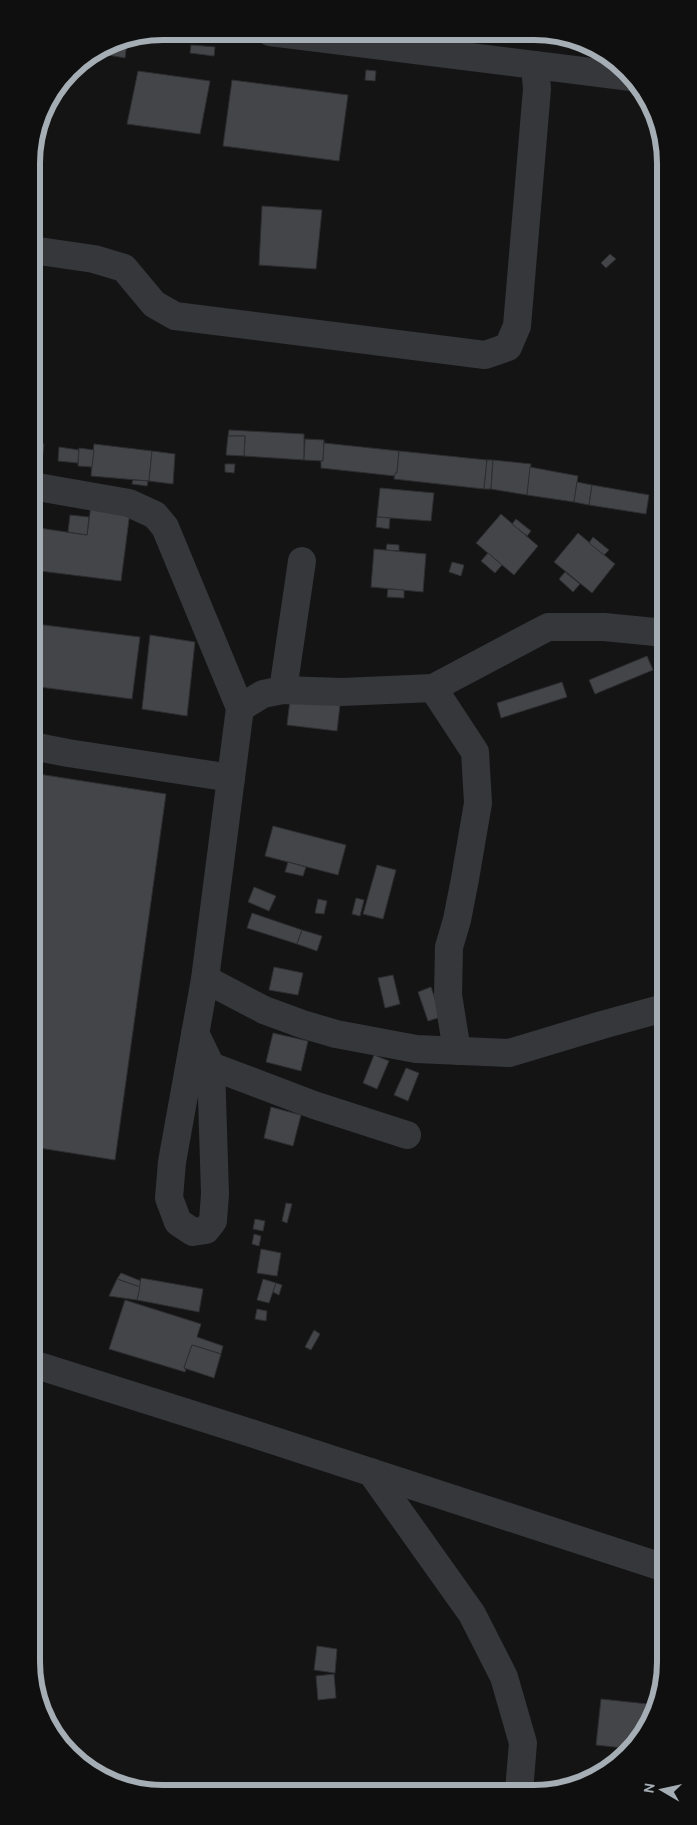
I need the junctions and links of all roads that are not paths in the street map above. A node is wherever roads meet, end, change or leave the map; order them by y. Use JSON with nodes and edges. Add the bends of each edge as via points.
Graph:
{"nodes":[{"id":1,"x":334,"y":40,"type":"edge"},
{"id":2,"x":535,"y":65,"type":"junction"},
{"id":3,"x":621,"y":76,"type":"edge"},
{"id":4,"x":40,"y":251,"type":"edge"},
{"id":5,"x":40,"y":487,"type":"edge"},
{"id":6,"x":302,"y":561,"type":"dead end"},
{"id":7,"x":657,"y":633,"type":"edge"},
{"id":8,"x":433,"y":688,"type":"junction"},
{"id":9,"x":283,"y":690,"type":"junction"},
{"id":10,"x":240,"y":708,"type":"junction"},
{"id":11,"x":40,"y":748,"type":"edge"},
{"id":12,"x":231,"y":778,"type":"junction"},
{"id":13,"x":205,"y":979,"type":"junction"},
{"id":14,"x":657,"y":1010,"type":"edge"},
{"id":15,"x":195,"y":1034,"type":"junction"},
{"id":16,"x":457,"y":1051,"type":"junction"},
{"id":17,"x":211,"y":1066,"type":"junction"},
{"id":18,"x":407,"y":1135,"type":"dead end"},
{"id":19,"x":40,"y":1366,"type":"edge"},
{"id":20,"x":371,"y":1472,"type":"junction"},
{"id":21,"x":657,"y":1565,"type":"edge"},
{"id":22,"x":520,"y":1785,"type":"edge"}],
"edges":[{"from":1,"to":2,"type":"street"},
{"from":2,"to":3,"type":"street"},
{"from":2,"to":4,"type":"street","via":[[537,89],[518,326],[508,348],[485,354],[174,316],[154,304],[124,268],[94,259]]},
{"from":5,"to":10,"type":"street","via":[[128,503],[155,515],[166,526]]},
{"from":6,"to":9,"type":"street"},
{"from":7,"to":8,"type":"street","via":[[604,627],[548,627]]},
{"from":8,"to":9,"type":"street","via":[[342,692]]},
{"from":8,"to":16,"type":"street","via":[[475,752],[478,803],[457,920],[449,947],[448,995]]},
{"from":9,"to":10,"type":"street","via":[[263,694]]},
{"from":10,"to":12,"type":"street"},
{"from":11,"to":12,"type":"street"},
{"from":12,"to":13,"type":"street"},
{"from":13,"to":15,"type":"street"},
{"from":13,"to":16,"type":"street","via":[[264,1010],[336,1034],[416,1049]]},
{"from":14,"to":16,"type":"street","via":[[509,1054]]},
{"from":15,"to":17,"type":"street"},
{"from":15,"to":17,"type":"street","via":[[172,1162],[169,1198],[178,1222],[193,1232],[206,1230],[213,1221]]},
{"from":17,"to":18,"type":"street","via":[[314,1105]]},
{"from":19,"to":20,"type":"street"},
{"from":20,"to":21,"type":"street"},
{"from":20,"to":22,"type":"street","via":[[472,1614],[504,1677],[523,1743]]}]}
